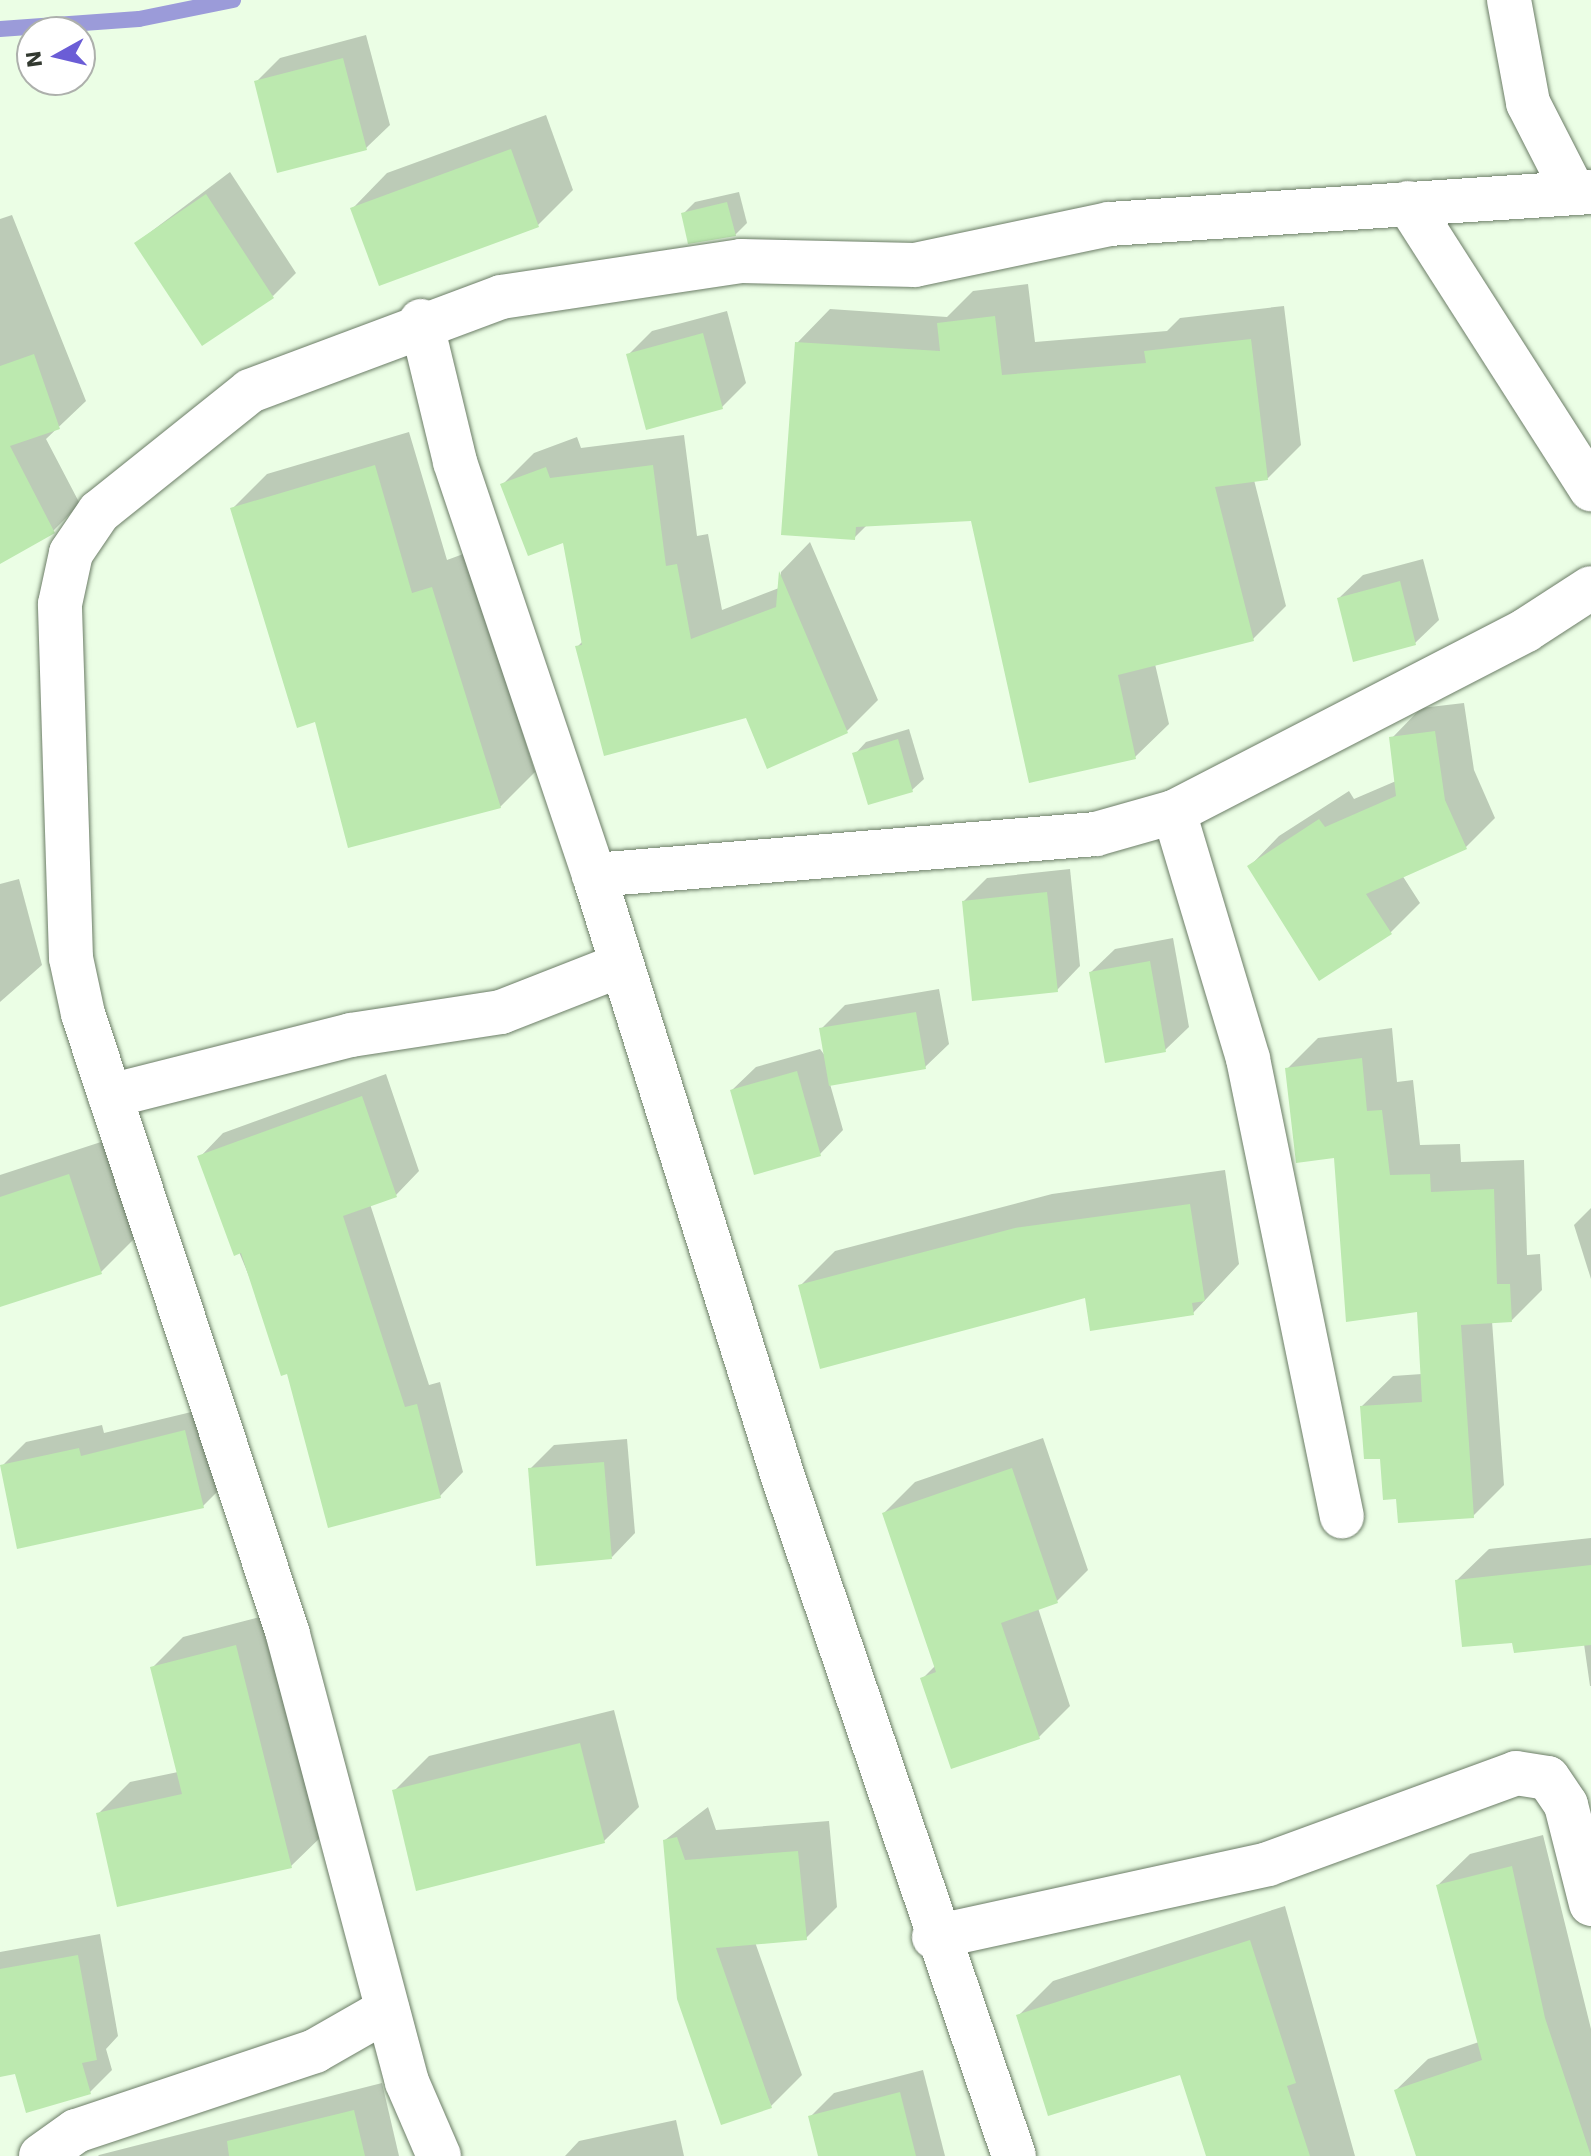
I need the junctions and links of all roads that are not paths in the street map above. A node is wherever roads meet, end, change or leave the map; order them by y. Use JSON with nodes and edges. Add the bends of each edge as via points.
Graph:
{"nodes":[{"id":1,"x":1509,"y":0,"type":"edge"},
{"id":2,"x":1582,"y":192,"type":"edge"},
{"id":3,"x":1408,"y":203,"type":"junction"},
{"id":4,"x":421,"y":321,"type":"junction"},
{"id":5,"x":1591,"y":489,"type":"edge"},
{"id":6,"x":1591,"y":588,"type":"edge"},
{"id":7,"x":1174,"y":812,"type":"junction"},
{"id":8,"x":594,"y":875,"type":"junction"},
{"id":9,"x":621,"y":965,"type":"junction"},
{"id":10,"x":110,"y":1096,"type":"junction"},
{"id":11,"x":1342,"y":1516,"type":"dead end"},
{"id":12,"x":1591,"y":1904,"type":"edge"},
{"id":13,"x":934,"y":1937,"type":"junction"},
{"id":14,"x":387,"y":2010,"type":"junction"},
{"id":15,"x":41,"y":2156,"type":"edge"},
{"id":16,"x":439,"y":2156,"type":"edge"},
{"id":17,"x":1014,"y":2156,"type":"edge"}],
"edges":[{"from":1,"to":2,"type":"street","via":[[1528,103]]},
{"from":2,"to":3,"type":"street"},
{"from":3,"to":4,"type":"street","via":[[1109,224],[915,265],[678,267],[501,297]]},
{"from":3,"to":5,"type":"street"},
{"from":4,"to":8,"type":"street","via":[[455,462]]},
{"from":4,"to":10,"type":"street","via":[[250,391],[99,512],[71,553],[60,604],[71,958]]},
{"from":6,"to":7,"type":"street","via":[[1526,630]]},
{"from":7,"to":8,"type":"street","via":[[1096,834]]},
{"from":7,"to":11,"type":"street","via":[[1248,1059]]},
{"from":8,"to":9,"type":"street"},
{"from":9,"to":10,"type":"street","via":[[501,1012],[351,1035]]},
{"from":9,"to":13,"type":"street","via":[[783,1477],[916,1860]]},
{"from":10,"to":14,"type":"street","via":[[288,1634]]},
{"from":12,"to":13,"type":"street","via":[[1566,1805],[1548,1778],[1516,1773],[1268,1864]]},
{"from":13,"to":17,"type":"street"},
{"from":14,"to":15,"type":"street","via":[[276,2066],[76,2131]]},
{"from":14,"to":16,"type":"street"}]}
